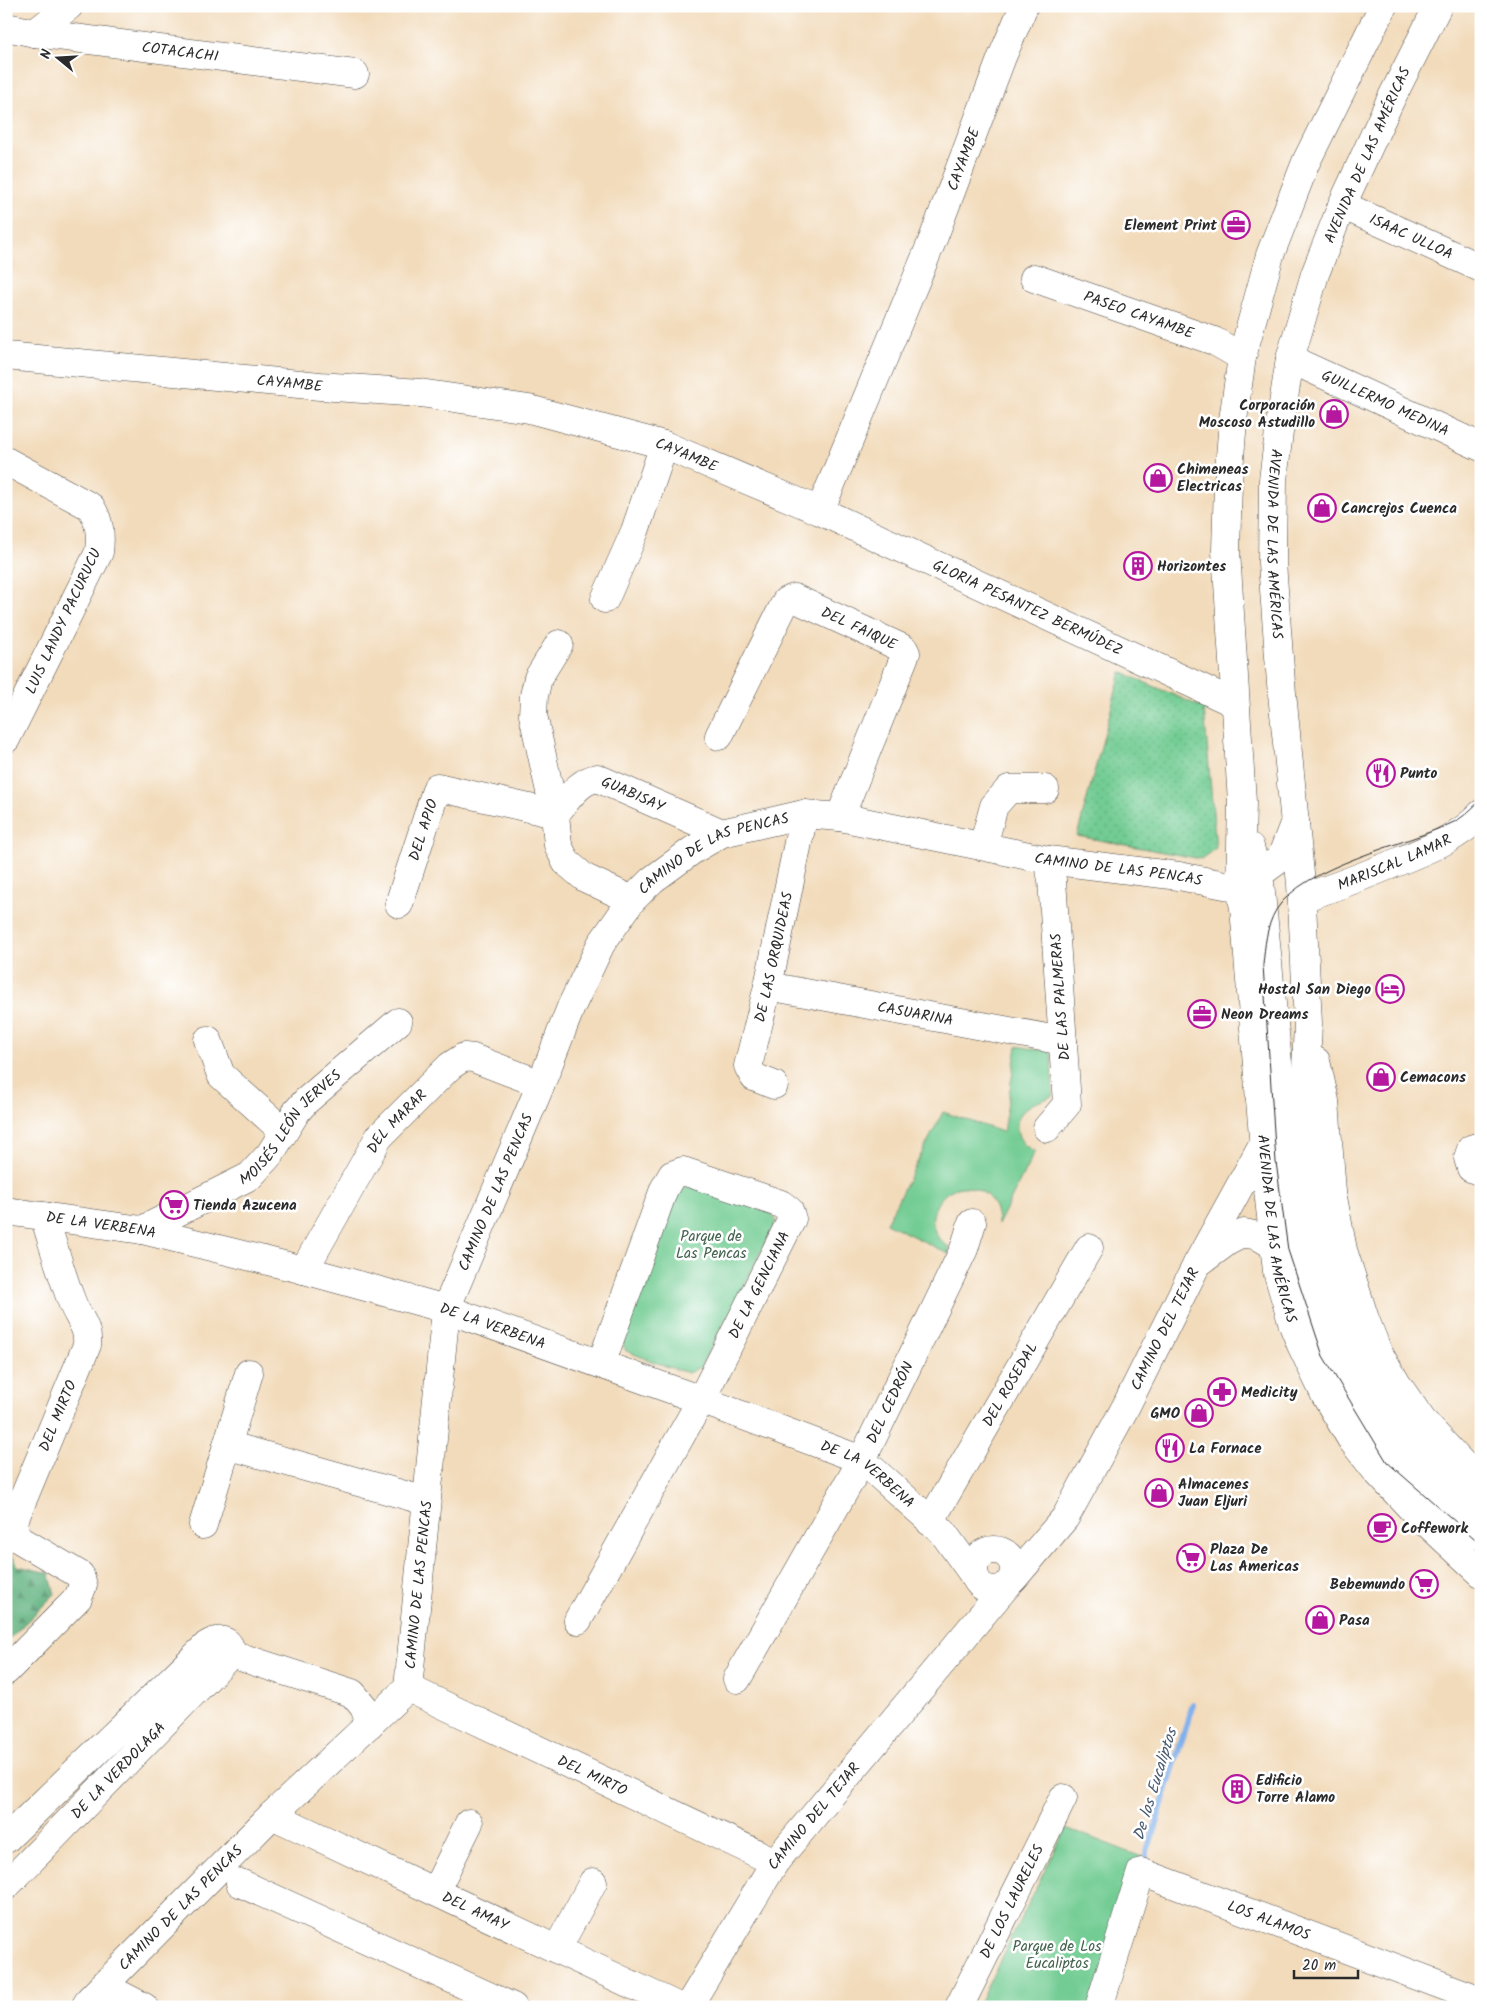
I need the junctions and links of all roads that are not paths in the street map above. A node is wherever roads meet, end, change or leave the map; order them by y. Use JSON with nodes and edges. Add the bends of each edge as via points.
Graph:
{"nodes":[{"id":1,"x":69,"y":6,"type":"edge"},
{"id":2,"x":1024,"y":6,"type":"edge"},
{"id":3,"x":1383,"y":6,"type":"edge"},
{"id":4,"x":1438,"y":6,"type":"edge"},
{"id":5,"x":6,"y":27,"type":"edge"},
{"id":6,"x":35,"y":33,"type":"junction"},
{"id":7,"x":355,"y":74,"type":"dead end"},
{"id":8,"x":1342,"y":205,"type":"junction"},
{"id":9,"x":1481,"y":268,"type":"edge"},
{"id":10,"x":1034,"y":278,"type":"dead end"},
{"id":11,"x":6,"y":356,"type":"edge"},
{"id":12,"x":1242,"y":357,"type":"junction"},
{"id":13,"x":1290,"y":359,"type":"junction"},
{"id":14,"x":664,"y":445,"type":"junction"},
{"id":15,"x":1481,"y":447,"type":"edge"},
{"id":16,"x":6,"y":461,"type":"edge"},
{"id":17,"x":820,"y":511,"type":"junction"},
{"id":18,"x":605,"y":599,"type":"dead end"},
{"id":19,"x":559,"y":644,"type":"dead end"},
{"id":20,"x":1234,"y":703,"type":"junction"},
{"id":21,"x":719,"y":736,"type":"dead end"},
{"id":22,"x":6,"y":739,"type":"edge"},
{"id":23,"x":1046,"y":789,"type":"dead end"},
{"id":24,"x":555,"y":814,"type":"junction"},
{"id":25,"x":804,"y":814,"type":"junction"},
{"id":26,"x":1481,"y":814,"type":"edge"},
{"id":27,"x":840,"y":817,"type":"junction"},
{"id":28,"x":1295,"y":821,"type":"junction"},
{"id":29,"x":722,"y":833,"type":"junction"},
{"id":30,"x":982,"y":846,"type":"junction"},
{"id":31,"x":1048,"y":860,"type":"junction"},
{"id":32,"x":1249,"y":881,"type":"junction"},
{"id":33,"x":1302,"y":898,"type":"junction"},
{"id":34,"x":632,"y":900,"type":"junction"},
{"id":35,"x":399,"y":904,"type":"dead end"},
{"id":36,"x":768,"y":986,"type":"junction"},
{"id":37,"x":398,"y":1022,"type":"dead end"},
{"id":38,"x":1308,"y":1022,"type":"junction"},
{"id":39,"x":208,"y":1040,"type":"dead end"},
{"id":40,"x":1063,"y":1041,"type":"junction"},
{"id":41,"x":541,"y":1084,"type":"junction"},
{"id":42,"x":774,"y":1085,"type":"dead end"},
{"id":43,"x":1047,"y":1128,"type":"dead end"},
{"id":44,"x":284,"y":1132,"type":"junction"},
{"id":45,"x":1264,"y":1142,"type":"junction"},
{"id":46,"x":1481,"y":1146,"type":"edge"},
{"id":47,"x":1481,"y":1172,"type":"edge"},
{"id":48,"x":6,"y":1211,"type":"edge"},
{"id":49,"x":44,"y":1216,"type":"junction"},
{"id":50,"x":972,"y":1223,"type":"dead end"},
{"id":51,"x":142,"y":1230,"type":"junction"},
{"id":52,"x":1275,"y":1246,"type":"junction"},
{"id":53,"x":1089,"y":1248,"type":"dead end"},
{"id":54,"x":1197,"y":1264,"type":"junction"},
{"id":55,"x":304,"y":1270,"type":"junction"},
{"id":56,"x":446,"y":1309,"type":"junction"},
{"id":57,"x":601,"y":1364,"type":"junction"},
{"id":58,"x":249,"y":1373,"type":"dead end"},
{"id":59,"x":701,"y":1400,"type":"junction"},
{"id":60,"x":227,"y":1445,"type":"junction"},
{"id":61,"x":862,"y":1460,"type":"junction"},
{"id":62,"x":1481,"y":1484,"type":"edge"},
{"id":63,"x":426,"y":1501,"type":"junction"},
{"id":64,"x":1481,"y":1514,"type":"edge"},
{"id":65,"x":1065,"y":1518,"type":"junction"},
{"id":66,"x":203,"y":1525,"type":"dead end"},
{"id":67,"x":936,"y":1526,"type":"junction"},
{"id":68,"x":1481,"y":1536,"type":"edge"},
{"id":69,"x":995,"y":1549,"type":"junction"},
{"id":70,"x":1481,"y":1573,"type":"edge"},
{"id":71,"x":977,"y":1580,"type":"junction"},
{"id":72,"x":1011,"y":1582,"type":"junction"},
{"id":73,"x":578,"y":1620,"type":"dead end"},
{"id":74,"x":961,"y":1642,"type":"junction"},
{"id":75,"x":219,"y":1649,"type":"junction"},
{"id":76,"x":6,"y":1670,"type":"edge"},
{"id":77,"x":737,"y":1679,"type":"dead end"},
{"id":78,"x":408,"y":1688,"type":"junction"},
{"id":79,"x":370,"y":1724,"type":"junction"},
{"id":80,"x":1063,"y":1798,"type":"dead end"},
{"id":81,"x":272,"y":1815,"type":"junction"},
{"id":82,"x":469,"y":1823,"type":"dead end"},
{"id":83,"x":6,"y":1839,"type":"edge"},
{"id":84,"x":775,"y":1862,"type":"junction"},
{"id":85,"x":592,"y":1882,"type":"dead end"},
{"id":86,"x":240,"y":1883,"type":"dead end"},
{"id":87,"x":6,"y":1886,"type":"edge"},
{"id":88,"x":435,"y":1892,"type":"junction"},
{"id":89,"x":557,"y":1949,"type":"junction"},
{"id":90,"x":103,"y":1986,"type":"junction"},
{"id":91,"x":1481,"y":2000,"type":"edge"},
{"id":92,"x":85,"y":2007,"type":"edge"},
{"id":93,"x":144,"y":2007,"type":"edge"},
{"id":94,"x":513,"y":2007,"type":"edge"},
{"id":95,"x":679,"y":2007,"type":"edge"},
{"id":96,"x":688,"y":2007,"type":"edge"},
{"id":97,"x":959,"y":2007,"type":"edge"},
{"id":98,"x":1098,"y":2007,"type":"edge"}],
"edges":[{"from":1,"to":6,"type":"street"},
{"from":2,"to":17,"type":"street","name":"CAYAMBE","via":[[933,239]]},
{"from":3,"to":12,"type":"street","name":"AVENIDA DE LAS AMÉRICAS","via":[[1306,162],[1270,255]]},
{"from":4,"to":8,"type":"street","name":"AVENIDA DE LAS AMÉRICAS"},
{"from":5,"to":6,"type":"street","name":"COTACACHI"},
{"from":6,"to":7,"type":"street","name":"COTACACHI"},
{"from":8,"to":9,"type":"street","name":"ISAAC ULLOA"},
{"from":8,"to":13,"type":"street","name":"AVENIDA DE LAS AMÉRICAS","via":[[1315,274]]},
{"from":10,"to":12,"type":"street","name":"PASEO CAYAMBE","via":[[1214,341]]},
{"from":11,"to":14,"type":"street","name":"CAYAMBE","via":[[420,393],[529,409]]},
{"from":12,"to":20,"type":"street","name":"AVENIDA DE LAS AMÉRICAS","via":[[1233,420],[1226,551]]},
{"from":13,"to":15,"type":"street","name":"GUILLERMO MEDINA"},
{"from":13,"to":28,"type":"street","name":"AVENIDA DE LAS AMÉRICAS","via":[[1273,480],[1272,563]]},
{"from":14,"to":17,"type":"street","name":"CAYAMBE"},
{"from":14,"to":18,"type":"street","via":[[635,531]]},
{"from":16,"to":22,"type":"street","name":"LUIS LANDY PACURUCU","via":[[91,507],[101,536],[99,552]]},
{"from":17,"to":20,"type":"street","name":"GLORIA PESANTEZ BERMÚDEZ"},
{"from":19,"to":24,"type":"street","via":[[538,678],[534,696],[534,714]]},
{"from":20,"to":32,"type":"street","name":"AVENIDA DE LAS AMÉRICAS"},
{"from":21,"to":27,"type":"street","name":"DEL FAIQUE","via":[[790,598],[904,649],[906,654]]},
{"from":23,"to":30,"type":"street","via":[[1009,789],[994,806]]},
{"from":24,"to":29,"type":"street","name":"GUABISAY","via":[[580,786],[597,778]]},
{"from":24,"to":34,"type":"street","via":[[558,845],[566,862],[585,878]]},
{"from":24,"to":35,"type":"street","name":"DEL APIO","via":[[437,788]]},
{"from":25,"to":27,"type":"street","name":"CAMINO DE LAS PENCAS"},
{"from":25,"to":29,"type":"street","name":"CAMINO DE LAS PENCAS"},
{"from":25,"to":36,"type":"street","name":"DE LAS ORQUIDEAS"},
{"from":26,"to":33,"type":"street","name":"MARISCAL LAMAR","via":[[1454,835],[1426,850]]},
{"from":27,"to":30,"type":"street","name":"CAMINO DE LAS PENCAS"},
{"from":28,"to":32,"type":"street","via":[[1280,858]]},
{"from":28,"to":33,"type":"street","name":"AVENIDA DE LAS AMÉRICAS"},
{"from":29,"to":34,"type":"street","name":"CAMINO DE LAS PENCAS","via":[[666,869]]},
{"from":30,"to":31,"type":"street","name":"CAMINO DE LAS PENCAS"},
{"from":31,"to":32,"type":"street","name":"CAMINO DE LAS PENCAS"},
{"from":31,"to":40,"type":"street","name":"DE LAS PALMERAS"},
{"from":32,"to":45,"type":"street","name":"AVENIDA DE LAS AMÉRICAS","via":[[1244,908]]},
{"from":32,"to":68,"type":"street","name":"AVENIDA DE LAS AMÉRICAS","via":[[1247,892],[1266,938],[1284,1163],[1304,1271],[1323,1330],[1355,1401],[1391,1452]]},
{"from":33,"to":38,"type":"street","name":"AVENIDA DE LAS AMÉRICAS"},
{"from":34,"to":41,"type":"street","name":"CAMINO DE LAS PENCAS","via":[[601,944]]},
{"from":36,"to":40,"type":"street","name":"CASUARINA"},
{"from":36,"to":42,"type":"street","name":"DE LAS ORQUIDEAS","via":[[748,1066],[754,1077]]},
{"from":37,"to":44,"type":"street","name":"MOISÉS LEÓN JERVES","via":[[306,1101]]},
{"from":38,"to":62,"type":"street","name":"AVENIDA DE LAS AMÉRICAS","via":[[1325,1101],[1332,1192],[1343,1250],[1365,1319],[1378,1352],[1422,1420]]},
{"from":38,"to":64,"type":"street","name":"AVENIDA DE LAS AMÉRICAS","via":[[1304,1114],[1308,1179],[1321,1258],[1371,1383],[1403,1434]]},
{"from":39,"to":44,"type":"street","via":[[221,1075]]},
{"from":40,"to":43,"type":"street","name":"DE LAS PALMERAS","via":[[1067,1104]]},
{"from":41,"to":55,"type":"street","name":"DEL MARAR","via":[[473,1058],[464,1057],[450,1066],[380,1137]]},
{"from":41,"to":56,"type":"street","name":"CAMINO DE LAS PENCAS"},
{"from":44,"to":51,"type":"street","name":"MOISÉS LEÓN JERVES","via":[[250,1176]]},
{"from":45,"to":52,"type":"street","name":"AVENIDA DE LAS AMÉRICAS"},
{"from":45,"to":54,"type":"street","name":"CAMINO DEL TEJAR"},
{"from":46,"to":47,"type":"street","via":[[1471,1149],[1468,1158],[1471,1168]]},
{"from":48,"to":49,"type":"street","name":"DE LA VERBENA"},
{"from":49,"to":51,"type":"street","name":"DE LA VERBENA"},
{"from":49,"to":76,"type":"street","name":"DEL MIRTO","via":[[72,1304],[88,1337],[84,1356],[14,1522],[17,1538],[80,1575],[83,1586],[78,1598]]},
{"from":50,"to":61,"type":"street","name":"DEL CEDRÓN","via":[[964,1249]]},
{"from":51,"to":55,"type":"street","name":"DE LA VERBENA"},
{"from":52,"to":54,"type":"street","via":[[1258,1236],[1244,1233]]},
{"from":52,"to":70,"type":"street","name":"AVENIDA DE LAS AMÉRICAS","via":[[1277,1271],[1301,1345],[1339,1421],[1395,1491]]},
{"from":53,"to":67,"type":"street","name":"DEL ROSEDAL"},
{"from":54,"to":65,"type":"street","name":"CAMINO DEL TEJAR","via":[[1124,1410]]},
{"from":55,"to":56,"type":"street","name":"DE LA VERBENA"},
{"from":56,"to":57,"type":"street","name":"DE LA VERBENA"},
{"from":56,"to":63,"type":"street","name":"CAMINO DE LAS PENCAS"},
{"from":57,"to":59,"type":"street","name":"DE LA VERBENA"},
{"from":57,"to":59,"type":"street","name":"DE LA GENCIANA","via":[[664,1189],[672,1175],[683,1171],[781,1204],[789,1210],[792,1219]]},
{"from":58,"to":60,"type":"street"},
{"from":59,"to":61,"type":"street","name":"DE LA VERBENA"},
{"from":59,"to":73,"type":"street","name":"DE LA GENCIANA"},
{"from":60,"to":63,"type":"street"},
{"from":60,"to":66,"type":"street"},
{"from":61,"to":67,"type":"street","name":"DE LA VERBENA"},
{"from":61,"to":77,"type":"street","name":"DEL CEDRÓN"},
{"from":63,"to":78,"type":"street","name":"CAMINO DE LAS PENCAS"},
{"from":65,"to":69,"type":"street"},
{"from":65,"to":72,"type":"street","name":"CAMINO DEL TEJAR"},
{"from":67,"to":69,"type":"street","name":"DE LA VERBENA"},
{"from":67,"to":71,"type":"street","name":"DE LA VERBENA"},
{"from":69,"to":71,"type":"street","via":[[977,1559]]},
{"from":69,"to":72,"type":"street","via":[[1013,1561],[1015,1567]]},
{"from":71,"to":72,"type":"street","via":[[990,1590],[1003,1589]]},
{"from":71,"to":74,"type":"street","name":"CAMINO DEL TEJAR"},
{"from":72,"to":74,"type":"street","name":"CAMINO DEL TEJAR"},
{"from":74,"to":84,"type":"street","name":"CAMINO DEL TEJAR"},
{"from":75,"to":79,"type":"street","via":[[352,1693],[364,1707]]},
{"from":75,"to":83,"type":"street","name":"DE LA VERDOLAGA"},
{"from":75,"to":87,"type":"street","name":"DE LA VERDOLAGA"},
{"from":78,"to":79,"type":"street","name":"CAMINO DE LAS PENCAS"},
{"from":78,"to":84,"type":"street","name":"DEL MIRTO"},
{"from":79,"to":81,"type":"street","name":"CAMINO DE LAS PENCAS"},
{"from":80,"to":97,"type":"street","name":"DE LOS LAURELES"},
{"from":81,"to":88,"type":"street","name":"DEL AMAY"},
{"from":81,"to":90,"type":"street","name":"CAMINO DE LAS PENCAS"},
{"from":82,"to":88,"type":"street"},
{"from":84,"to":96,"type":"street","name":"CAMINO DEL TEJAR"},
{"from":85,"to":89,"type":"street"},
{"from":86,"to":94,"type":"street"},
{"from":88,"to":89,"type":"street","name":"DEL AMAY"},
{"from":89,"to":95,"type":"street","name":"DEL AMAY"},
{"from":90,"to":92,"type":"street","name":"CAMINO DE LAS PENCAS"},
{"from":90,"to":93,"type":"street"},
{"from":91,"to":98,"type":"street","name":"LOS ALAMOS","via":[[1141,1872]]}]}
